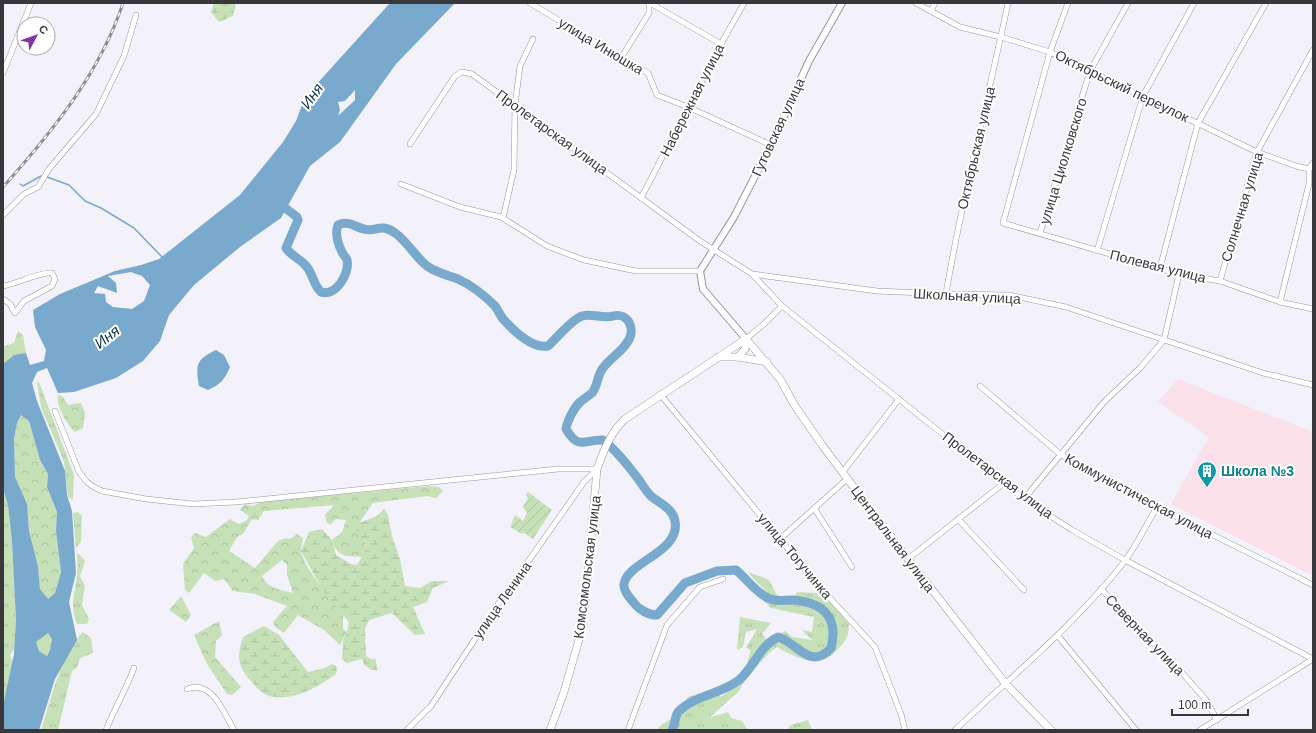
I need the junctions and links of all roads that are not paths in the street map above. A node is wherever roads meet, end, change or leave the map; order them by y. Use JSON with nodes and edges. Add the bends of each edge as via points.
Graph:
{"nodes":[{"id":1,"x":31,"y":3,"type":"edge"},
{"id":2,"x":530,"y":3,"type":"edge"},
{"id":3,"x":650,"y":3,"type":"edge"},
{"id":4,"x":744,"y":3,"type":"edge"},
{"id":5,"x":842,"y":3,"type":"edge"},
{"id":6,"x":916,"y":3,"type":"edge"},
{"id":7,"x":935,"y":3,"type":"edge"},
{"id":8,"x":1008,"y":3,"type":"edge"},
{"id":9,"x":1068,"y":3,"type":"edge"},
{"id":10,"x":1128,"y":3,"type":"edge"},
{"id":11,"x":1194,"y":3,"type":"edge"},
{"id":12,"x":1266,"y":3,"type":"edge"},
{"id":13,"x":932,"y":11,"type":"junction"},
{"id":14,"x":136,"y":15,"type":"dead end"},
{"id":15,"x":1002,"y":37,"type":"junction"},
{"id":16,"x":532,"y":39,"type":"dead end"},
{"id":17,"x":721,"y":44,"type":"junction"},
{"id":18,"x":1313,"y":50,"type":"edge"},
{"id":19,"x":1050,"y":52,"type":"junction"},
{"id":20,"x":621,"y":58,"type":"junction"},
{"id":21,"x":1090,"y":71,"type":"junction"},
{"id":22,"x":3,"y":73,"type":"edge"},
{"id":23,"x":1143,"y":96,"type":"junction"},
{"id":24,"x":515,"y":105,"type":"junction"},
{"id":25,"x":688,"y":107,"type":"junction"},
{"id":26,"x":1198,"y":123,"type":"junction"},
{"id":27,"x":410,"y":144,"type":"dead end"},
{"id":28,"x":771,"y":144,"type":"junction"},
{"id":29,"x":1257,"y":152,"type":"junction"},
{"id":30,"x":1313,"y":163,"type":"edge"},
{"id":31,"x":1309,"y":169,"type":"junction"},
{"id":32,"x":400,"y":184,"type":"dead end"},
{"id":33,"x":1311,"y":184,"type":"edge"},
{"id":34,"x":641,"y":198,"type":"junction"},
{"id":35,"x":3,"y":215,"type":"edge"},
{"id":36,"x":503,"y":218,"type":"junction"},
{"id":37,"x":1040,"y":233,"type":"junction"},
{"id":38,"x":712,"y":250,"type":"junction"},
{"id":39,"x":1097,"y":251,"type":"junction"},
{"id":40,"x":1160,"y":268,"type":"junction"},
{"id":41,"x":700,"y":271,"type":"junction"},
{"id":42,"x":752,"y":274,"type":"junction"},
{"id":43,"x":1179,"y":274,"type":"junction"},
{"id":44,"x":1220,"y":281,"type":"junction"},
{"id":45,"x":3,"y":286,"type":"edge"},
{"id":46,"x":946,"y":294,"type":"junction"},
{"id":47,"x":3,"y":299,"type":"edge"},
{"id":48,"x":1280,"y":302,"type":"junction"},
{"id":49,"x":782,"y":306,"type":"junction"},
{"id":50,"x":1313,"y":309,"type":"edge"},
{"id":51,"x":746,"y":339,"type":"junction"},
{"id":52,"x":1164,"y":340,"type":"junction"},
{"id":53,"x":718,"y":357,"type":"junction"},
{"id":54,"x":738,"y":357,"type":"junction"},
{"id":55,"x":767,"y":362,"type":"junction"},
{"id":56,"x":1313,"y":385,"type":"edge"},
{"id":57,"x":980,"y":386,"type":"dead end"},
{"id":58,"x":660,"y":394,"type":"junction"},
{"id":59,"x":899,"y":399,"type":"junction"},
{"id":60,"x":55,"y":411,"type":"dead end"},
{"id":61,"x":1060,"y":454,"type":"junction"},
{"id":62,"x":597,"y":469,"type":"junction"},
{"id":63,"x":845,"y":476,"type":"junction"},
{"id":64,"x":1004,"y":483,"type":"junction"},
{"id":65,"x":1024,"y":498,"type":"junction"},
{"id":66,"x":1157,"y":507,"type":"junction"},
{"id":67,"x":814,"y":508,"type":"junction"},
{"id":68,"x":958,"y":519,"type":"junction"},
{"id":69,"x":781,"y":538,"type":"junction"},
{"id":70,"x":908,"y":559,"type":"junction"},
{"id":71,"x":1125,"y":560,"type":"junction"},
{"id":72,"x":852,"y":567,"type":"dead end"},
{"id":73,"x":723,"y":579,"type":"dead end"},
{"id":74,"x":1313,"y":585,"type":"edge"},
{"id":75,"x":1101,"y":589,"type":"junction"},
{"id":76,"x":1024,"y":590,"type":"dead end"},
{"id":77,"x":1058,"y":636,"type":"junction"},
{"id":78,"x":1313,"y":659,"type":"edge"},
{"id":79,"x":134,"y":668,"type":"dead end"},
{"id":80,"x":1005,"y":683,"type":"junction"},
{"id":81,"x":187,"y":689,"type":"dead end"},
{"id":82,"x":1217,"y":720,"type":"junction"},
{"id":83,"x":1204,"y":729,"type":"edge"},
{"id":84,"x":106,"y":730,"type":"edge"},
{"id":85,"x":234,"y":730,"type":"edge"},
{"id":86,"x":407,"y":730,"type":"edge"},
{"id":87,"x":550,"y":730,"type":"edge"},
{"id":88,"x":628,"y":730,"type":"edge"},
{"id":89,"x":905,"y":730,"type":"edge"},
{"id":90,"x":955,"y":730,"type":"edge"},
{"id":91,"x":1051,"y":730,"type":"edge"},
{"id":92,"x":1136,"y":730,"type":"edge"}],
"edges":[{"from":1,"to":22,"type":"street"},
{"from":2,"to":20,"type":"street","name":"улица Инюшка"},
{"from":3,"to":17,"type":"street"},
{"from":3,"to":20,"type":"street","via":[[649,13]]},
{"from":4,"to":17,"type":"street","name":"Набережная улица"},
{"from":5,"to":28,"type":"street","name":"Гутовская улица","via":[[808,61]]},
{"from":6,"to":13,"type":"street","name":"Октябрьский переулок"},
{"from":7,"to":13,"type":"street"},
{"from":8,"to":15,"type":"street","name":"Октябрьская улица"},
{"from":9,"to":19,"type":"street"},
{"from":10,"to":21,"type":"street","name":"улица Циолковского"},
{"from":11,"to":23,"type":"street"},
{"from":12,"to":26,"type":"street"},
{"from":13,"to":15,"type":"street","name":"Октябрьский переулок","via":[[960,26]]},
{"from":14,"to":35,"type":"street","via":[[124,56],[96,114],[38,187],[24,194]]},
{"from":15,"to":19,"type":"street","name":"Октябрьский переулок"},
{"from":15,"to":46,"type":"street","name":"Октябрьская улица","via":[[973,158]]},
{"from":16,"to":24,"type":"street","via":[[520,66]]},
{"from":17,"to":25,"type":"street","name":"Набережная улица"},
{"from":18,"to":29,"type":"street","name":"Солнечная улица"},
{"from":19,"to":21,"type":"street","name":"Октябрьский переулок"},
{"from":19,"to":37,"type":"street","name":"Полевая улица","via":[[1003,223]]},
{"from":20,"to":25,"type":"street","name":"улица Инюшка","via":[[648,73],[656,96]]},
{"from":21,"to":23,"type":"street","name":"Октябрьский переулок"},
{"from":21,"to":37,"type":"street","name":"улица Циолковского"},
{"from":23,"to":26,"type":"street","name":"Октябрьский переулок"},
{"from":23,"to":39,"type":"street"},
{"from":24,"to":27,"type":"street","name":"Пролетарская улица","via":[[472,74],[462,72],[455,76]]},
{"from":24,"to":34,"type":"street","name":"Пролетарская улица"},
{"from":24,"to":36,"type":"street","via":[[514,170]]},
{"from":25,"to":28,"type":"street","name":"улица Инюшка"},
{"from":25,"to":34,"type":"street","name":"Набережная улица"},
{"from":26,"to":29,"type":"street","name":"Октябрьский переулок"},
{"from":26,"to":40,"type":"street"},
{"from":28,"to":38,"type":"street","name":"Гутовская улица","via":[[734,217]]},
{"from":29,"to":31,"type":"street","name":"Октябрьский переулок"},
{"from":29,"to":44,"type":"street","name":"Солнечная улица"},
{"from":30,"to":31,"type":"street"},
{"from":31,"to":33,"type":"street"},
{"from":32,"to":36,"type":"street","via":[[460,207]]},
{"from":33,"to":48,"type":"street"},
{"from":34,"to":38,"type":"street","name":"Пролетарская улица"},
{"from":36,"to":41,"type":"street","via":[[547,246],[591,262],[636,271]]},
{"from":37,"to":39,"type":"street","name":"Полевая улица"},
{"from":38,"to":41,"type":"street","name":"Гутовская улица"},
{"from":38,"to":42,"type":"street","name":"Школьная улица"},
{"from":39,"to":40,"type":"street","name":"Полевая улица"},
{"from":40,"to":43,"type":"street","name":"Полевая улица"},
{"from":41,"to":51,"type":"street","via":[[703,289]]},
{"from":42,"to":46,"type":"street","name":"Школьная улица","via":[[877,291]]},
{"from":42,"to":49,"type":"street","name":"Пролетарская улица"},
{"from":43,"to":44,"type":"street","name":"Полевая улица"},
{"from":43,"to":52,"type":"street"},
{"from":44,"to":48,"type":"street","name":"Полевая улица"},
{"from":45,"to":47,"type":"street","via":[[45,272],[52,273],[56,279],[52,286],[24,301],[15,313],[10,304]]},
{"from":46,"to":52,"type":"street","name":"Школьная улица","via":[[1008,295],[1059,306]]},
{"from":48,"to":50,"type":"street","name":"Полевая улица"},
{"from":49,"to":51,"type":"street"},
{"from":49,"to":59,"type":"street","name":"Пролетарская улица"},
{"from":51,"to":53,"type":"main road","name":"Комсомольская улица"},
{"from":51,"to":54,"type":"main road","via":[[745,349]]},
{"from":51,"to":55,"type":"main road","name":"Центральная улица"},
{"from":52,"to":56,"type":"street","name":"Школьная улица","via":[[1263,373]]},
{"from":52,"to":61,"type":"street","via":[[1140,368],[1104,402]]},
{"from":53,"to":54,"type":"main road"},
{"from":53,"to":58,"type":"main road","name":"Комсомольская улица"},
{"from":54,"to":55,"type":"main road"},
{"from":55,"to":63,"type":"main road","name":"Центральная улица"},
{"from":57,"to":61,"type":"street","name":"Коммунистическая улица"},
{"from":58,"to":62,"type":"main road","name":"Комсомольская улица","via":[[625,419],[612,433]]},
{"from":58,"to":69,"type":"street","name":"улица Тогучинка"},
{"from":59,"to":63,"type":"street"},
{"from":59,"to":64,"type":"street","name":"Пролетарская улица"},
{"from":60,"to":62,"type":"street","via":[[79,472],[94,487],[102,491],[193,504],[236,502],[558,469]]},
{"from":61,"to":65,"type":"street"},
{"from":61,"to":66,"type":"street","name":"Коммунистическая улица"},
{"from":62,"to":86,"type":"street","name":"улица Ленина","via":[[584,482],[505,594],[430,706]]},
{"from":62,"to":87,"type":"main road","name":"Комсомольская улица","via":[[581,633]]},
{"from":63,"to":67,"type":"street"},
{"from":63,"to":70,"type":"main road","name":"Центральная улица"},
{"from":64,"to":65,"type":"street","name":"Пролетарская улица"},
{"from":64,"to":68,"type":"street"},
{"from":65,"to":71,"type":"street","name":"Пролетарская улица","via":[[1072,530]]},
{"from":66,"to":71,"type":"street"},
{"from":66,"to":74,"type":"street","name":"Коммунистическая улица"},
{"from":67,"to":69,"type":"street"},
{"from":67,"to":72,"type":"street"},
{"from":68,"to":70,"type":"street"},
{"from":68,"to":76,"type":"street"},
{"from":69,"to":89,"type":"street","name":"улица Тогучинка","via":[[817,584],[875,647]]},
{"from":70,"to":80,"type":"main road","name":"Центральная улица"},
{"from":71,"to":75,"type":"street"},
{"from":71,"to":78,"type":"street","name":"Пролетарская улица"},
{"from":73,"to":88,"type":"street","via":[[700,587],[667,625]]},
{"from":75,"to":77,"type":"street"},
{"from":75,"to":82,"type":"street","name":"Северная улица","via":[[1184,674],[1206,700]]},
{"from":77,"to":80,"type":"street"},
{"from":77,"to":92,"type":"street"},
{"from":78,"to":82,"type":"street"},
{"from":79,"to":84,"type":"street"},
{"from":80,"to":90,"type":"street"},
{"from":80,"to":91,"type":"main road","name":"Центральная улица"},
{"from":81,"to":85,"type":"street","via":[[193,686],[209,691]]},
{"from":82,"to":83,"type":"street"}]}
